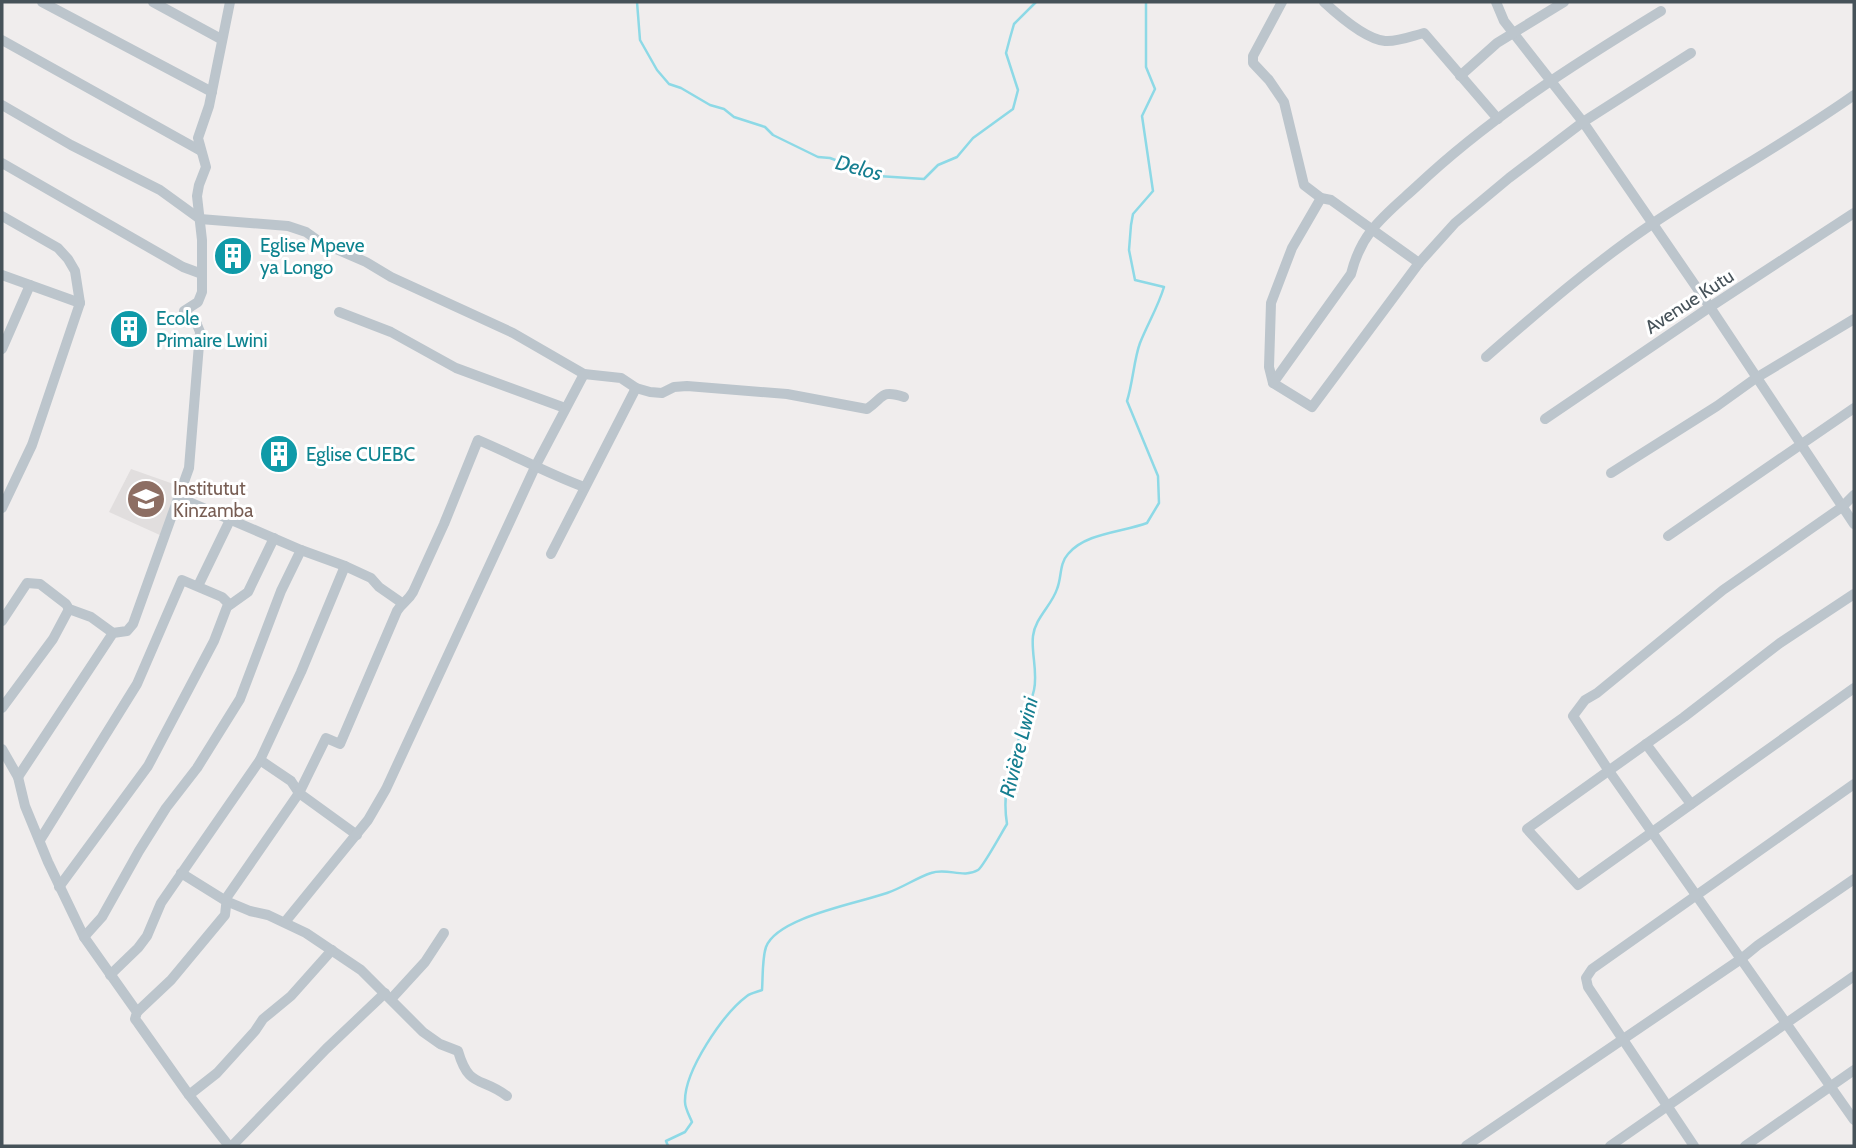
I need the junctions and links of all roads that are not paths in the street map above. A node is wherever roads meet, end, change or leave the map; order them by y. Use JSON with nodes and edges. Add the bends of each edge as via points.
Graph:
{"nodes":[{"id":1,"x":42,"y":2,"type":"edge"},
{"id":2,"x":153,"y":2,"type":"edge"},
{"id":3,"x":230,"y":2,"type":"edge"},
{"id":4,"x":1282,"y":2,"type":"edge"},
{"id":5,"x":1324,"y":2,"type":"edge"},
{"id":6,"x":1496,"y":2,"type":"edge"},
{"id":7,"x":1564,"y":2,"type":"edge"},
{"id":8,"x":1549,"y":6,"type":"edge"},
{"id":9,"x":1661,"y":11,"type":"dead end"},
{"id":10,"x":1514,"y":33,"type":"junction"},
{"id":11,"x":222,"y":38,"type":"junction"},
{"id":12,"x":2,"y":40,"type":"edge"},
{"id":13,"x":1691,"y":53,"type":"dead end"},
{"id":14,"x":1460,"y":76,"type":"junction"},
{"id":15,"x":1552,"y":80,"type":"junction"},
{"id":16,"x":212,"y":92,"type":"junction"},
{"id":17,"x":1854,"y":95,"type":"edge"},
{"id":18,"x":2,"y":105,"type":"edge"},
{"id":19,"x":1498,"y":119,"type":"junction"},
{"id":20,"x":1583,"y":122,"type":"junction"},
{"id":21,"x":201,"y":151,"type":"junction"},
{"id":22,"x":2,"y":163,"type":"edge"},
{"id":23,"x":1321,"y":198,"type":"junction"},
{"id":24,"x":1854,"y":213,"type":"edge"},
{"id":25,"x":2,"y":216,"type":"edge"},
{"id":26,"x":200,"y":219,"type":"junction"},
{"id":27,"x":1653,"y":224,"type":"junction"},
{"id":28,"x":1372,"y":229,"type":"junction"},
{"id":29,"x":1419,"y":263,"type":"junction"},
{"id":30,"x":202,"y":274,"type":"junction"},
{"id":31,"x":2,"y":275,"type":"edge"},
{"id":32,"x":30,"y":285,"type":"junction"},
{"id":33,"x":80,"y":303,"type":"junction"},
{"id":34,"x":1710,"y":307,"type":"junction"},
{"id":35,"x":339,"y":312,"type":"dead end"},
{"id":36,"x":1854,"y":318,"type":"edge"},
{"id":37,"x":2,"y":349,"type":"edge"},
{"id":38,"x":1486,"y":357,"type":"dead end"},
{"id":39,"x":584,"y":374,"type":"junction"},
{"id":40,"x":1756,"y":378,"type":"junction"},
{"id":41,"x":1273,"y":383,"type":"junction"},
{"id":42,"x":636,"y":388,"type":"junction"},
{"id":43,"x":904,"y":397,"type":"dead end"},
{"id":44,"x":565,"y":408,"type":"junction"},
{"id":45,"x":1854,"y":408,"type":"edge"},
{"id":46,"x":1545,"y":419,"type":"dead end"},
{"id":47,"x":1801,"y":444,"type":"junction"},
{"id":48,"x":536,"y":465,"type":"junction"},
{"id":49,"x":1611,"y":473,"type":"dead end"},
{"id":50,"x":584,"y":488,"type":"junction"},
{"id":51,"x":1854,"y":495,"type":"edge"},
{"id":52,"x":180,"y":498,"type":"junction"},
{"id":53,"x":2,"y":508,"type":"edge"},
{"id":54,"x":1842,"y":508,"type":"junction"},
{"id":55,"x":230,"y":520,"type":"junction"},
{"id":56,"x":1854,"y":524,"type":"edge"},
{"id":57,"x":1668,"y":536,"type":"dead end"},
{"id":58,"x":274,"y":538,"type":"junction"},
{"id":59,"x":301,"y":550,"type":"junction"},
{"id":60,"x":551,"y":554,"type":"dead end"},
{"id":61,"x":345,"y":566,"type":"junction"},
{"id":62,"x":198,"y":586,"type":"junction"},
{"id":63,"x":1854,"y":594,"type":"edge"},
{"id":64,"x":402,"y":603,"type":"junction"},
{"id":65,"x":229,"y":604,"type":"junction"},
{"id":66,"x":69,"y":609,"type":"junction"},
{"id":67,"x":2,"y":621,"type":"edge"},
{"id":68,"x":113,"y":632,"type":"junction"},
{"id":69,"x":1854,"y":688,"type":"edge"},
{"id":70,"x":2,"y":708,"type":"edge"},
{"id":71,"x":1646,"y":744,"type":"junction"},
{"id":72,"x":2,"y":748,"type":"edge"},
{"id":73,"x":260,"y":760,"type":"junction"},
{"id":74,"x":1609,"y":771,"type":"junction"},
{"id":75,"x":18,"y":778,"type":"junction"},
{"id":76,"x":1854,"y":784,"type":"edge"},
{"id":77,"x":299,"y":793,"type":"junction"},
{"id":78,"x":1691,"y":804,"type":"junction"},
{"id":79,"x":1653,"y":833,"type":"junction"},
{"id":80,"x":357,"y":835,"type":"junction"},
{"id":81,"x":40,"y":840,"type":"junction"},
{"id":82,"x":181,"y":873,"type":"junction"},
{"id":83,"x":1854,"y":878,"type":"edge"},
{"id":84,"x":59,"y":887,"type":"junction"},
{"id":85,"x":1696,"y":896,"type":"junction"},
{"id":86,"x":226,"y":901,"type":"junction"},
{"id":87,"x":285,"y":922,"type":"junction"},
{"id":88,"x":444,"y":933,"type":"dead end"},
{"id":89,"x":84,"y":937,"type":"junction"},
{"id":90,"x":332,"y":950,"type":"junction"},
{"id":91,"x":1741,"y":959,"type":"junction"},
{"id":92,"x":110,"y":975,"type":"junction"},
{"id":93,"x":1854,"y":975,"type":"edge"},
{"id":94,"x":388,"y":995,"type":"junction"},
{"id":95,"x":137,"y":1012,"type":"junction"},
{"id":96,"x":1787,"y":1023,"type":"junction"},
{"id":97,"x":1622,"y":1041,"type":"junction"},
{"id":98,"x":1854,"y":1070,"type":"edge"},
{"id":99,"x":1831,"y":1087,"type":"junction"},
{"id":100,"x":189,"y":1095,"type":"junction"},
{"id":101,"x":507,"y":1096,"type":"dead end"},
{"id":102,"x":1666,"y":1107,"type":"junction"},
{"id":103,"x":1854,"y":1120,"type":"edge"},
{"id":104,"x":230,"y":1146,"type":"edge"},
{"id":105,"x":1466,"y":1146,"type":"edge"},
{"id":106,"x":1610,"y":1146,"type":"edge"},
{"id":107,"x":1694,"y":1146,"type":"edge"},
{"id":108,"x":1745,"y":1146,"type":"edge"}],
"edges":[{"from":1,"to":16,"type":"street"},
{"from":2,"to":11,"type":"street"},
{"from":3,"to":11,"type":"street"},
{"from":4,"to":23,"type":"street","via":[[1253,63],[1284,102],[1304,186]]},
{"from":5,"to":14,"type":"street","via":[[1374,38],[1387,41],[1424,33]]},
{"from":6,"to":10,"type":"street"},
{"from":7,"to":8,"type":"street"},
{"from":8,"to":10,"type":"street"},
{"from":9,"to":15,"type":"street"},
{"from":10,"to":14,"type":"street"},
{"from":10,"to":15,"type":"street"},
{"from":11,"to":16,"type":"street"},
{"from":12,"to":21,"type":"street"},
{"from":13,"to":20,"type":"street"},
{"from":14,"to":19,"type":"street"},
{"from":15,"to":19,"type":"street"},
{"from":15,"to":20,"type":"street"},
{"from":16,"to":21,"type":"street","via":[[198,138]]},
{"from":17,"to":27,"type":"street"},
{"from":18,"to":26,"type":"street","via":[[159,190]]},
{"from":19,"to":28,"type":"street","via":[[1444,160]]},
{"from":20,"to":27,"type":"street"},
{"from":20,"to":29,"type":"street","via":[[1455,223]]},
{"from":21,"to":26,"type":"street","via":[[206,167],[198,185]]},
{"from":22,"to":30,"type":"street"},
{"from":23,"to":28,"type":"street"},
{"from":23,"to":41,"type":"street","via":[[1292,248],[1271,303],[1269,368]]},
{"from":24,"to":34,"type":"street","name":"Avenue Kutu"},
{"from":25,"to":33,"type":"street","via":[[58,248],[68,259],[75,271]]},
{"from":26,"to":30,"type":"street"},
{"from":26,"to":39,"type":"street","via":[[288,226],[306,232],[513,333]]},
{"from":27,"to":34,"type":"street"},
{"from":27,"to":38,"type":"street","via":[[1584,273]]},
{"from":28,"to":29,"type":"street"},
{"from":28,"to":41,"type":"street","via":[[1350,274]]},
{"from":29,"to":41,"type":"street","via":[[1312,407]]},
{"from":30,"to":52,"type":"street","via":[[201,299],[184,311],[200,332],[189,468]]},
{"from":31,"to":32,"type":"street"},
{"from":32,"to":33,"type":"street"},
{"from":32,"to":37,"type":"street"},
{"from":33,"to":53,"type":"street","via":[[32,445]]},
{"from":34,"to":40,"type":"street"},
{"from":34,"to":46,"type":"street","name":"Avenue Kutu"},
{"from":35,"to":44,"type":"street","via":[[391,332],[456,368]]},
{"from":36,"to":40,"type":"street"},
{"from":39,"to":42,"type":"street","via":[[621,378]]},
{"from":39,"to":44,"type":"street"},
{"from":40,"to":47,"type":"street"},
{"from":40,"to":49,"type":"street"},
{"from":42,"to":43,"type":"street","via":[[662,393],[687,386],[787,394],[867,409],[886,394]]},
{"from":42,"to":50,"type":"street"},
{"from":44,"to":48,"type":"street"},
{"from":45,"to":47,"type":"street"},
{"from":47,"to":54,"type":"street"},
{"from":47,"to":57,"type":"street"},
{"from":48,"to":50,"type":"street"},
{"from":48,"to":64,"type":"street","via":[[478,440],[413,592]]},
{"from":48,"to":80,"type":"street","via":[[386,789]]},
{"from":50,"to":60,"type":"street"},
{"from":51,"to":54,"type":"street"},
{"from":52,"to":55,"type":"street"},
{"from":52,"to":68,"type":"street","via":[[133,624],[127,631]]},
{"from":54,"to":56,"type":"street"},
{"from":54,"to":74,"type":"street","via":[[1723,590],[1586,700],[1573,716]]},
{"from":55,"to":58,"type":"street"},
{"from":55,"to":62,"type":"street"},
{"from":58,"to":59,"type":"street"},
{"from":58,"to":65,"type":"street","via":[[248,592]]},
{"from":59,"to":61,"type":"street"},
{"from":59,"to":89,"type":"street","via":[[240,699],[166,808],[102,917]]},
{"from":61,"to":64,"type":"street"},
{"from":61,"to":73,"type":"street"},
{"from":62,"to":65,"type":"street"},
{"from":62,"to":81,"type":"street","via":[[182,580],[137,684]]},
{"from":63,"to":71,"type":"street","via":[[1780,643]]},
{"from":64,"to":77,"type":"street","via":[[340,744],[326,738]]},
{"from":65,"to":84,"type":"street","via":[[157,750]]},
{"from":66,"to":67,"type":"street","via":[[40,584],[27,583]]},
{"from":66,"to":68,"type":"street"},
{"from":66,"to":70,"type":"street","via":[[53,639]]},
{"from":68,"to":75,"type":"street"},
{"from":69,"to":78,"type":"street"},
{"from":71,"to":74,"type":"street"},
{"from":71,"to":78,"type":"street"},
{"from":72,"to":75,"type":"street"},
{"from":73,"to":77,"type":"street","via":[[291,781]]},
{"from":73,"to":82,"type":"street"},
{"from":74,"to":79,"type":"street"},
{"from":74,"to":79,"type":"street","via":[[1527,829],[1578,886]]},
{"from":75,"to":81,"type":"street"},
{"from":76,"to":85,"type":"street"},
{"from":77,"to":80,"type":"street"},
{"from":77,"to":86,"type":"street"},
{"from":78,"to":79,"type":"street"},
{"from":79,"to":85,"type":"street"},
{"from":80,"to":87,"type":"street"},
{"from":81,"to":84,"type":"street"},
{"from":82,"to":86,"type":"street"},
{"from":82,"to":92,"type":"street","via":[[138,948]]},
{"from":83,"to":91,"type":"street"},
{"from":84,"to":89,"type":"street"},
{"from":85,"to":91,"type":"street"},
{"from":85,"to":97,"type":"street","via":[[1592,969],[1586,978]]},
{"from":86,"to":87,"type":"street"},
{"from":86,"to":95,"type":"street","via":[[225,915],[171,981]]},
{"from":87,"to":90,"type":"street"},
{"from":88,"to":94,"type":"street","via":[[425,962]]},
{"from":89,"to":92,"type":"street"},
{"from":90,"to":94,"type":"street"},
{"from":90,"to":100,"type":"street","via":[[217,1073]]},
{"from":91,"to":96,"type":"street"},
{"from":91,"to":97,"type":"street"},
{"from":92,"to":95,"type":"street"},
{"from":93,"to":96,"type":"street"},
{"from":94,"to":101,"type":"street","via":[[423,1032],[458,1051],[471,1078]]},
{"from":94,"to":104,"type":"street","via":[[326,1049]]},
{"from":95,"to":100,"type":"street","via":[[135,1019]]},
{"from":96,"to":99,"type":"street"},
{"from":96,"to":102,"type":"street"},
{"from":97,"to":102,"type":"street"},
{"from":97,"to":105,"type":"street"},
{"from":98,"to":99,"type":"street"},
{"from":99,"to":103,"type":"street"},
{"from":99,"to":108,"type":"street"},
{"from":100,"to":104,"type":"street"},
{"from":102,"to":106,"type":"street"},
{"from":102,"to":107,"type":"street"}]}
